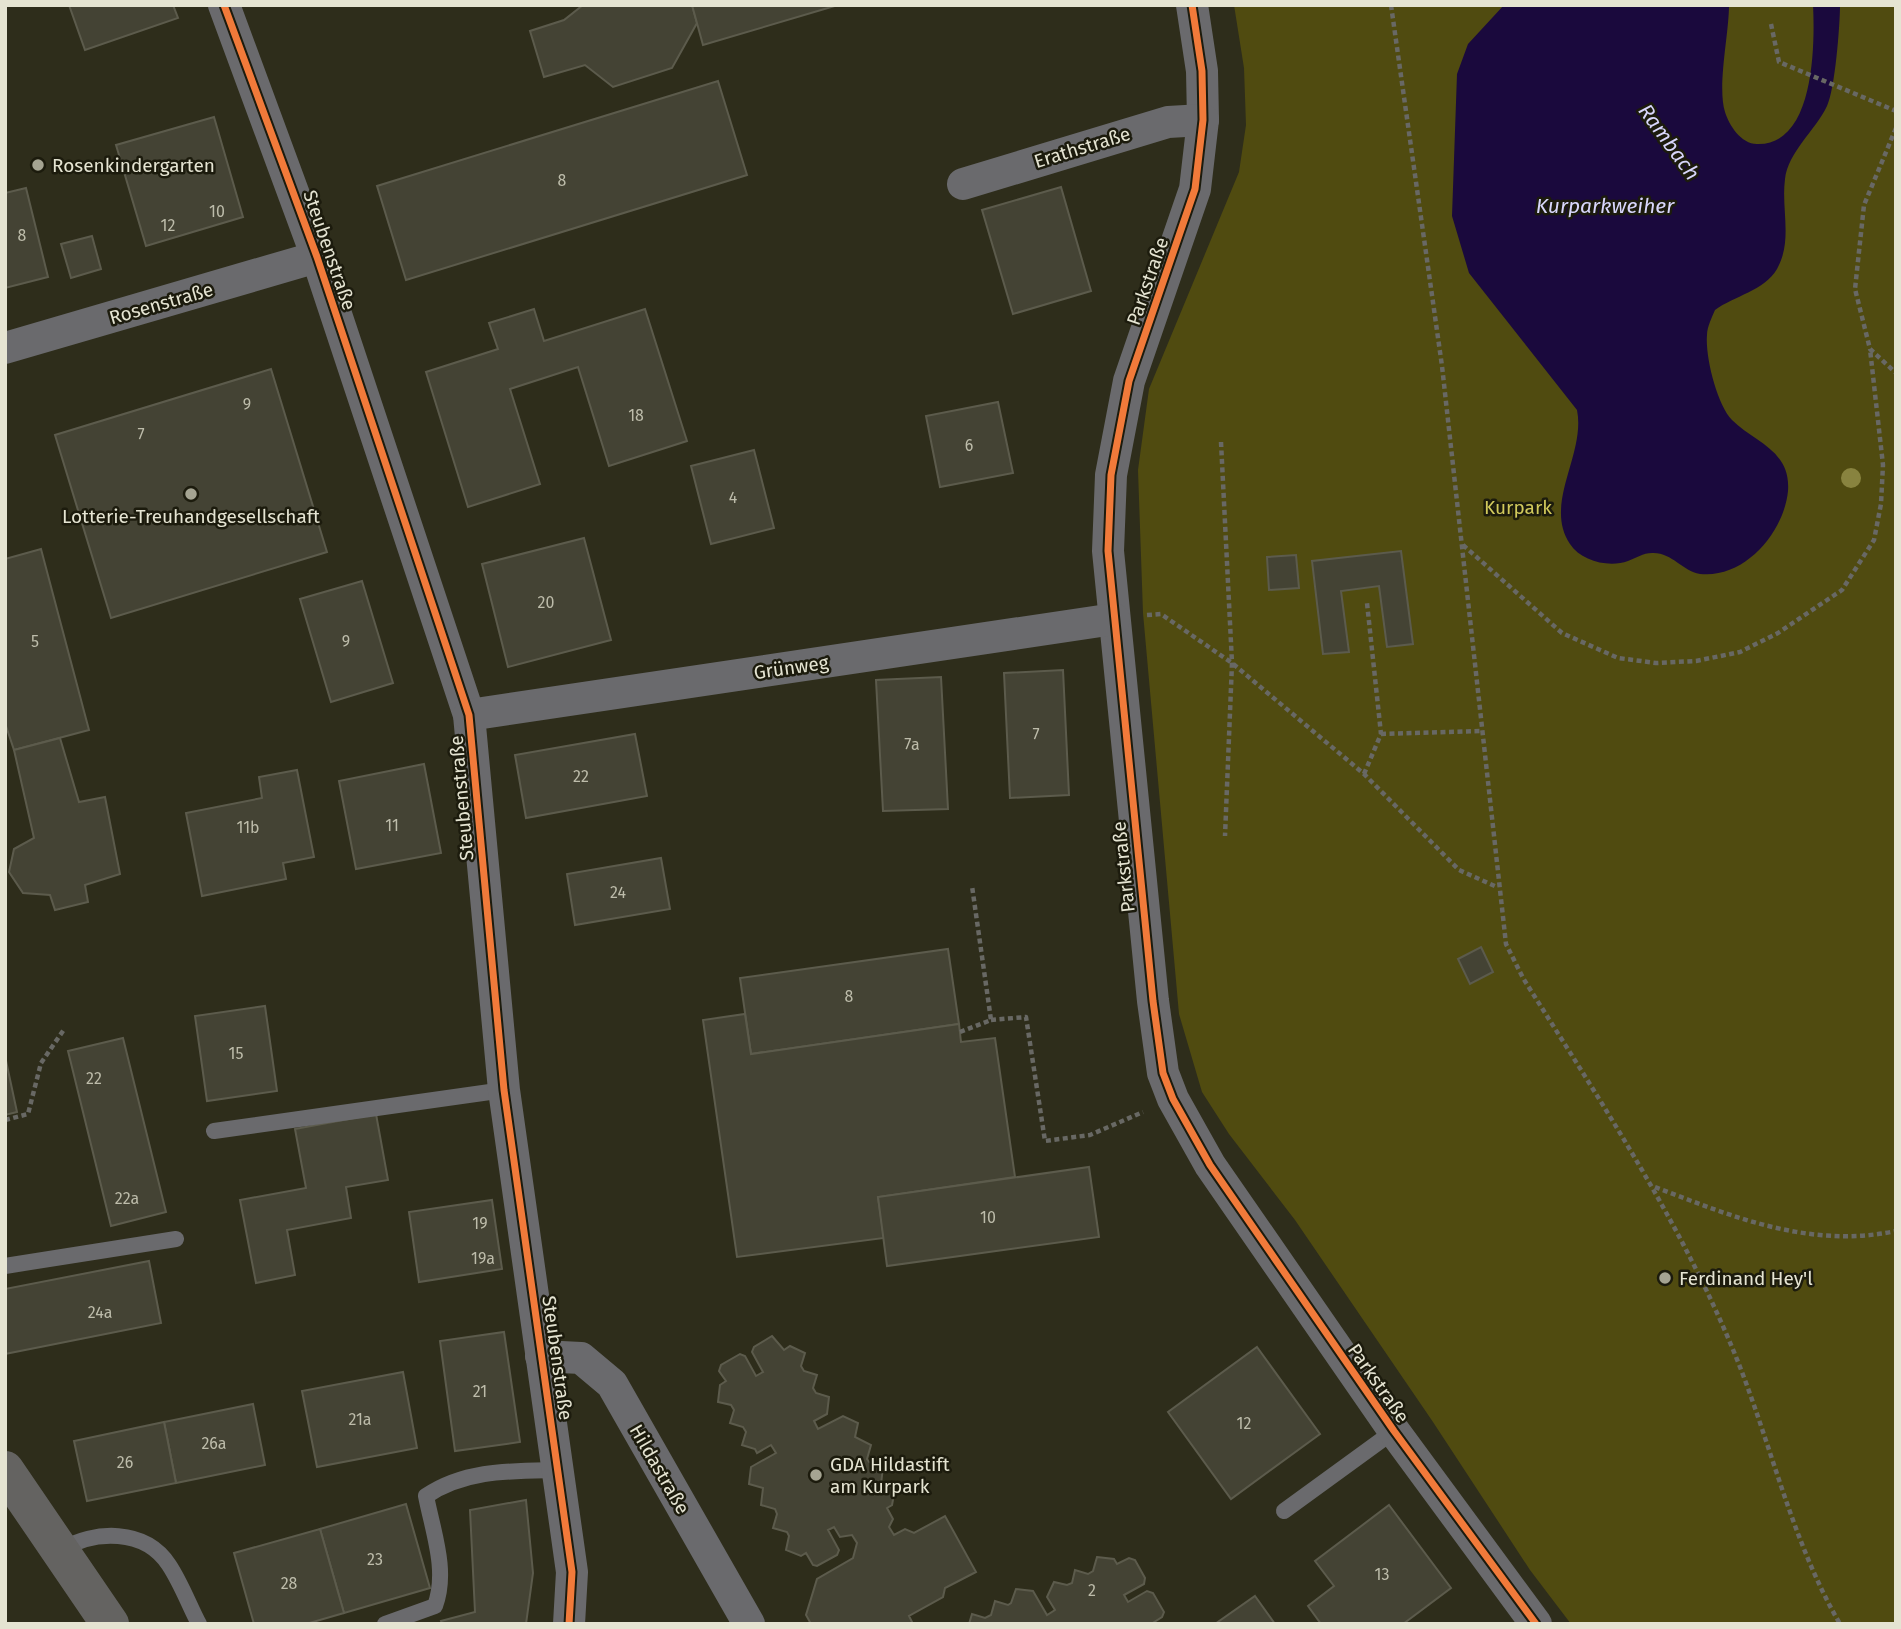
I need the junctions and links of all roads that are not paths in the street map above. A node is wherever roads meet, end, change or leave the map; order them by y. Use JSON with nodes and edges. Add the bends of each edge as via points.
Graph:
{"nodes":[{"id":1,"x":224,"y":5,"type":"edge"},
{"id":2,"x":1192,"y":5,"type":"edge"},
{"id":3,"x":1203,"y":120,"type":"junction"},
{"id":4,"x":963,"y":184,"type":"dead end"},
{"id":5,"x":317,"y":257,"type":"junction"},
{"id":6,"x":5,"y":348,"type":"edge"},
{"id":7,"x":1114,"y":619,"type":"junction"},
{"id":8,"x":469,"y":715,"type":"junction"},
{"id":9,"x":504,"y":1090,"type":"junction"},
{"id":10,"x":214,"y":1131,"type":"dead end"},
{"id":11,"x":176,"y":1239,"type":"dead end"},
{"id":12,"x":5,"y":1266,"type":"edge"},
{"id":13,"x":541,"y":1356,"type":"junction"},
{"id":14,"x":1394,"y":1431,"type":"junction"},
{"id":15,"x":559,"y":1470,"type":"junction"},
{"id":16,"x":7,"y":1477,"type":"edge"},
{"id":17,"x":1284,"y":1511,"type":"dead end"},
{"id":18,"x":61,"y":1550,"type":"junction"},
{"id":19,"x":110,"y":1624,"type":"edge"},
{"id":20,"x":199,"y":1624,"type":"edge"},
{"id":21,"x":385,"y":1624,"type":"edge"},
{"id":22,"x":569,"y":1624,"type":"edge"},
{"id":23,"x":749,"y":1624,"type":"edge"},
{"id":24,"x":1536,"y":1624,"type":"edge"}],
"edges":[{"from":1,"to":5,"type":"street","name":"Steubenstraße"},
{"from":2,"to":3,"type":"street","name":"Parkstraße","via":[[1202,71]]},
{"from":3,"to":4,"type":"street","name":"Erathstraße","via":[[1168,122]]},
{"from":3,"to":7,"type":"street","name":"Parkstraße","via":[[1195,189],[1120,419],[1111,475],[1108,551]]},
{"from":5,"to":6,"type":"street","name":"Rosenstraße"},
{"from":5,"to":8,"type":"street","name":"Steubenstraße"},
{"from":7,"to":8,"type":"street","name":"Grünweg"},
{"from":7,"to":14,"type":"street","name":"Parkstraße","via":[[1163,1073],[1173,1099],[1236,1207]]},
{"from":8,"to":9,"type":"street","name":"Steubenstraße"},
{"from":9,"to":10,"type":"lane"},
{"from":9,"to":13,"type":"street","name":"Steubenstraße"},
{"from":11,"to":12,"type":"lane"},
{"from":13,"to":15,"type":"street","name":"Steubenstraße"},
{"from":13,"to":23,"type":"street","name":"Hildastraße","via":[[581,1358],[612,1384]]},
{"from":14,"to":17,"type":"lane"},
{"from":14,"to":24,"type":"street","name":"Parkstraße"},
{"from":15,"to":21,"type":"lane","via":[[474,1475],[447,1482],[426,1496],[440,1561],[440,1591],[435,1606]]},
{"from":15,"to":22,"type":"street","name":"Steubenstraße","via":[[572,1572]]},
{"from":16,"to":18,"type":"main road"},
{"from":18,"to":19,"type":"main road"},
{"from":18,"to":20,"type":"lane","via":[[95,1535],[133,1539],[152,1547],[168,1563]]}]}
